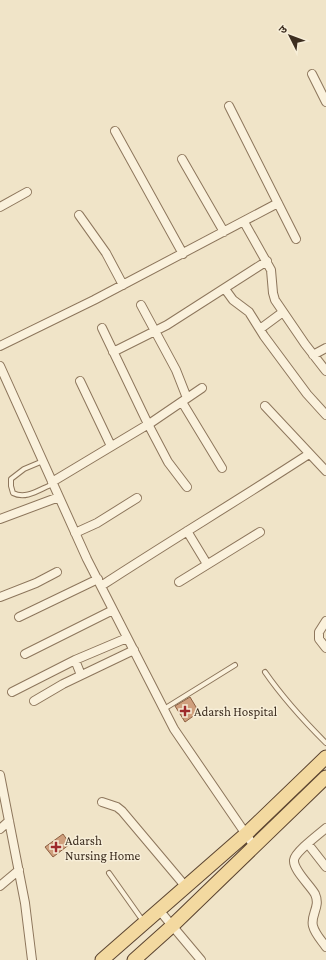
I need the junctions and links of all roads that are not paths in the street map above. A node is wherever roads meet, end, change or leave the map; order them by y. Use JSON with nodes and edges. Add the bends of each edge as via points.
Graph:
{"nodes":[{"id":1,"x":312,"y":74,"type":"dead end"},
{"id":2,"x":326,"y":102,"type":"edge"},
{"id":3,"x":229,"y":106,"type":"dead end"},
{"id":4,"x":115,"y":131,"type":"dead end"},
{"id":5,"x":182,"y":159,"type":"dead end"},
{"id":6,"x":26,"y":192,"type":"dead end"},
{"id":7,"x":278,"y":203,"type":"junction"},
{"id":8,"x":0,"y":207,"type":"edge"},
{"id":9,"x":79,"y":215,"type":"dead end"},
{"id":10,"x":244,"y":222,"type":"junction"},
{"id":11,"x":224,"y":232,"type":"junction"},
{"id":12,"x":296,"y":239,"type":"dead end"},
{"id":13,"x":183,"y":254,"type":"junction"},
{"id":14,"x":267,"y":261,"type":"junction"},
{"id":15,"x":123,"y":285,"type":"junction"},
{"id":16,"x":225,"y":288,"type":"junction"},
{"id":17,"x":141,"y":305,"type":"dead end"},
{"id":18,"x":283,"y":312,"type":"junction"},
{"id":19,"x":102,"y":328,"type":"dead end"},
{"id":20,"x":260,"y":329,"type":"junction"},
{"id":21,"x":155,"y":331,"type":"junction"},
{"id":22,"x":0,"y":346,"type":"edge"},
{"id":23,"x":326,"y":348,"type":"edge"},
{"id":24,"x":113,"y":352,"type":"junction"},
{"id":25,"x":313,"y":355,"type":"junction"},
{"id":26,"x":0,"y":366,"type":"edge"},
{"id":27,"x":326,"y":371,"type":"edge"},
{"id":28,"x":80,"y":381,"type":"dead end"},
{"id":29,"x":8,"y":384,"type":"junction"},
{"id":30,"x":0,"y":388,"type":"edge"},
{"id":31,"x":202,"y":388,"type":"dead end"},
{"id":32,"x":184,"y":400,"type":"junction"},
{"id":33,"x":265,"y":406,"type":"dead end"},
{"id":34,"x":326,"y":415,"type":"edge"},
{"id":35,"x":148,"y":424,"type":"junction"},
{"id":36,"x":111,"y":446,"type":"junction"},
{"id":37,"x":309,"y":454,"type":"junction"},
{"id":38,"x":43,"y":461,"type":"junction"},
{"id":39,"x":222,"y":468,"type":"dead end"},
{"id":40,"x":326,"y":472,"type":"edge"},
{"id":41,"x":53,"y":482,"type":"junction"},
{"id":42,"x":187,"y":487,"type":"dead end"},
{"id":43,"x":59,"y":497,"type":"junction"},
{"id":44,"x":137,"y":498,"type":"dead end"},
{"id":45,"x":0,"y":519,"type":"edge"},
{"id":46,"x":187,"y":531,"type":"junction"},
{"id":47,"x":260,"y":532,"type":"dead end"},
{"id":48,"x":75,"y":533,"type":"junction"},
{"id":49,"x":207,"y":564,"type":"junction"},
{"id":50,"x":57,"y":572,"type":"dead end"},
{"id":51,"x":179,"y":582,"type":"dead end"},
{"id":52,"x":99,"y":583,"type":"junction"},
{"id":53,"x":0,"y":596,"type":"edge"},
{"id":54,"x":113,"y":610,"type":"junction"},
{"id":55,"x":19,"y":617,"type":"dead end"},
{"id":56,"x":326,"y":621,"type":"edge"},
{"id":57,"x":127,"y":638,"type":"junction"},
{"id":58,"x":326,"y":648,"type":"edge"},
{"id":59,"x":134,"y":650,"type":"junction"},
{"id":60,"x":25,"y":654,"type":"dead end"},
{"id":61,"x":75,"y":660,"type":"junction"},
{"id":62,"x":235,"y":665,"type":"dead end"},
{"id":63,"x":264,"y":672,"type":"dead end"},
{"id":64,"x":81,"y":675,"type":"junction"},
{"id":65,"x":12,"y":692,"type":"dead end"},
{"id":66,"x":34,"y":701,"type":"dead end"},
{"id":67,"x":164,"y":709,"type":"junction"},
{"id":68,"x":326,"y":744,"type":"edge"},
{"id":69,"x":326,"y":757,"type":"edge"},
{"id":70,"x":0,"y":775,"type":"edge"},
{"id":71,"x":326,"y":778,"type":"edge"},
{"id":72,"x":102,"y":802,"type":"dead end"},
{"id":73,"x":9,"y":821,"type":"junction"},
{"id":74,"x":326,"y":828,"type":"edge"},
{"id":75,"x":0,"y":829,"type":"edge"},
{"id":76,"x":246,"y":834,"type":"junction"},
{"id":77,"x":308,"y":844,"type":"junction"},
{"id":78,"x":254,"y":846,"type":"junction"},
{"id":79,"x":326,"y":867,"type":"edge"},
{"id":80,"x":19,"y":870,"type":"junction"},
{"id":81,"x":109,"y":873,"type":"dead end"},
{"id":82,"x":0,"y":886,"type":"edge"},
{"id":83,"x":186,"y":887,"type":"junction"},
{"id":84,"x":159,"y":910,"type":"junction"},
{"id":85,"x":144,"y":923,"type":"junction"},
{"id":86,"x":172,"y":926,"type":"junction"},
{"id":87,"x":326,"y":947,"type":"edge"},
{"id":88,"x":32,"y":960,"type":"edge"},
{"id":89,"x":102,"y":960,"type":"edge"},
{"id":90,"x":134,"y":960,"type":"edge"},
{"id":91,"x":201,"y":960,"type":"edge"}],
"edges":[{"from":1,"to":2,"type":"street"},
{"from":3,"to":7,"type":"street"},
{"from":4,"to":13,"type":"street"},
{"from":5,"to":11,"type":"street"},
{"from":6,"to":8,"type":"street"},
{"from":7,"to":10,"type":"street"},
{"from":7,"to":12,"type":"street"},
{"from":9,"to":15,"type":"street","via":[[106,253]]},
{"from":10,"to":11,"type":"street"},
{"from":10,"to":14,"type":"street"},
{"from":11,"to":13,"type":"street"},
{"from":13,"to":15,"type":"street"},
{"from":14,"to":16,"type":"street"},
{"from":14,"to":18,"type":"street","via":[[271,270],[275,300]]},
{"from":15,"to":22,"type":"street"},
{"from":16,"to":20,"type":"street","via":[[233,300],[249,312]]},
{"from":16,"to":21,"type":"street"},
{"from":17,"to":21,"type":"street"},
{"from":18,"to":20,"type":"street"},
{"from":18,"to":25,"type":"street"},
{"from":19,"to":24,"type":"street"},
{"from":20,"to":34,"type":"street","via":[[307,394]]},
{"from":21,"to":24,"type":"street"},
{"from":21,"to":32,"type":"street","via":[[176,370]]},
{"from":23,"to":25,"type":"street"},
{"from":24,"to":35,"type":"street"},
{"from":25,"to":27,"type":"street"},
{"from":26,"to":29,"type":"street"},
{"from":28,"to":36,"type":"street"},
{"from":29,"to":30,"type":"street"},
{"from":29,"to":38,"type":"street"},
{"from":31,"to":32,"type":"street"},
{"from":32,"to":35,"type":"street"},
{"from":32,"to":39,"type":"street"},
{"from":33,"to":37,"type":"street"},
{"from":35,"to":36,"type":"street"},
{"from":35,"to":42,"type":"street","via":[[168,462]]},
{"from":36,"to":41,"type":"street"},
{"from":37,"to":40,"type":"street"},
{"from":37,"to":46,"type":"street"},
{"from":38,"to":41,"type":"street"},
{"from":38,"to":41,"type":"lane","via":[[24,469],[11,479],[13,493],[18,496],[29,494]]},
{"from":41,"to":43,"type":"street"},
{"from":43,"to":45,"type":"street"},
{"from":43,"to":48,"type":"street"},
{"from":44,"to":48,"type":"street","via":[[97,523]]},
{"from":46,"to":49,"type":"street"},
{"from":46,"to":52,"type":"street"},
{"from":47,"to":49,"type":"street"},
{"from":48,"to":52,"type":"street"},
{"from":49,"to":51,"type":"street"},
{"from":50,"to":53,"type":"street"},
{"from":52,"to":54,"type":"street"},
{"from":52,"to":55,"type":"street"},
{"from":54,"to":57,"type":"street"},
{"from":54,"to":60,"type":"street"},
{"from":56,"to":58,"type":"street","via":[[318,632],[319,639]]},
{"from":57,"to":59,"type":"street"},
{"from":57,"to":61,"type":"street"},
{"from":59,"to":64,"type":"street"},
{"from":59,"to":67,"type":"street"},
{"from":61,"to":64,"type":"street"},
{"from":61,"to":65,"type":"street"},
{"from":62,"to":67,"type":"lane"},
{"from":63,"to":68,"type":"lane","via":[[280,694]]},
{"from":64,"to":66,"type":"street"},
{"from":67,"to":76,"type":"street","via":[[174,730]]},
{"from":69,"to":76,"type":"main road"},
{"from":70,"to":73,"type":"street"},
{"from":71,"to":78,"type":"main road"},
{"from":72,"to":83,"type":"street","via":[[122,811]]},
{"from":73,"to":75,"type":"street"},
{"from":73,"to":80,"type":"street"},
{"from":74,"to":77,"type":"street"},
{"from":76,"to":78,"type":"street"},
{"from":76,"to":83,"type":"main road"},
{"from":77,"to":79,"type":"street"},
{"from":77,"to":87,"type":"street","via":[[296,855],[294,862],[314,894],[317,906],[313,926]]},
{"from":78,"to":86,"type":"main road"},
{"from":80,"to":82,"type":"street"},
{"from":80,"to":88,"type":"street"},
{"from":81,"to":85,"type":"lane"},
{"from":83,"to":84,"type":"main road"},
{"from":84,"to":85,"type":"main road"},
{"from":84,"to":86,"type":"street"},
{"from":85,"to":89,"type":"main road"},
{"from":86,"to":90,"type":"main road"},
{"from":86,"to":91,"type":"street"}]}
